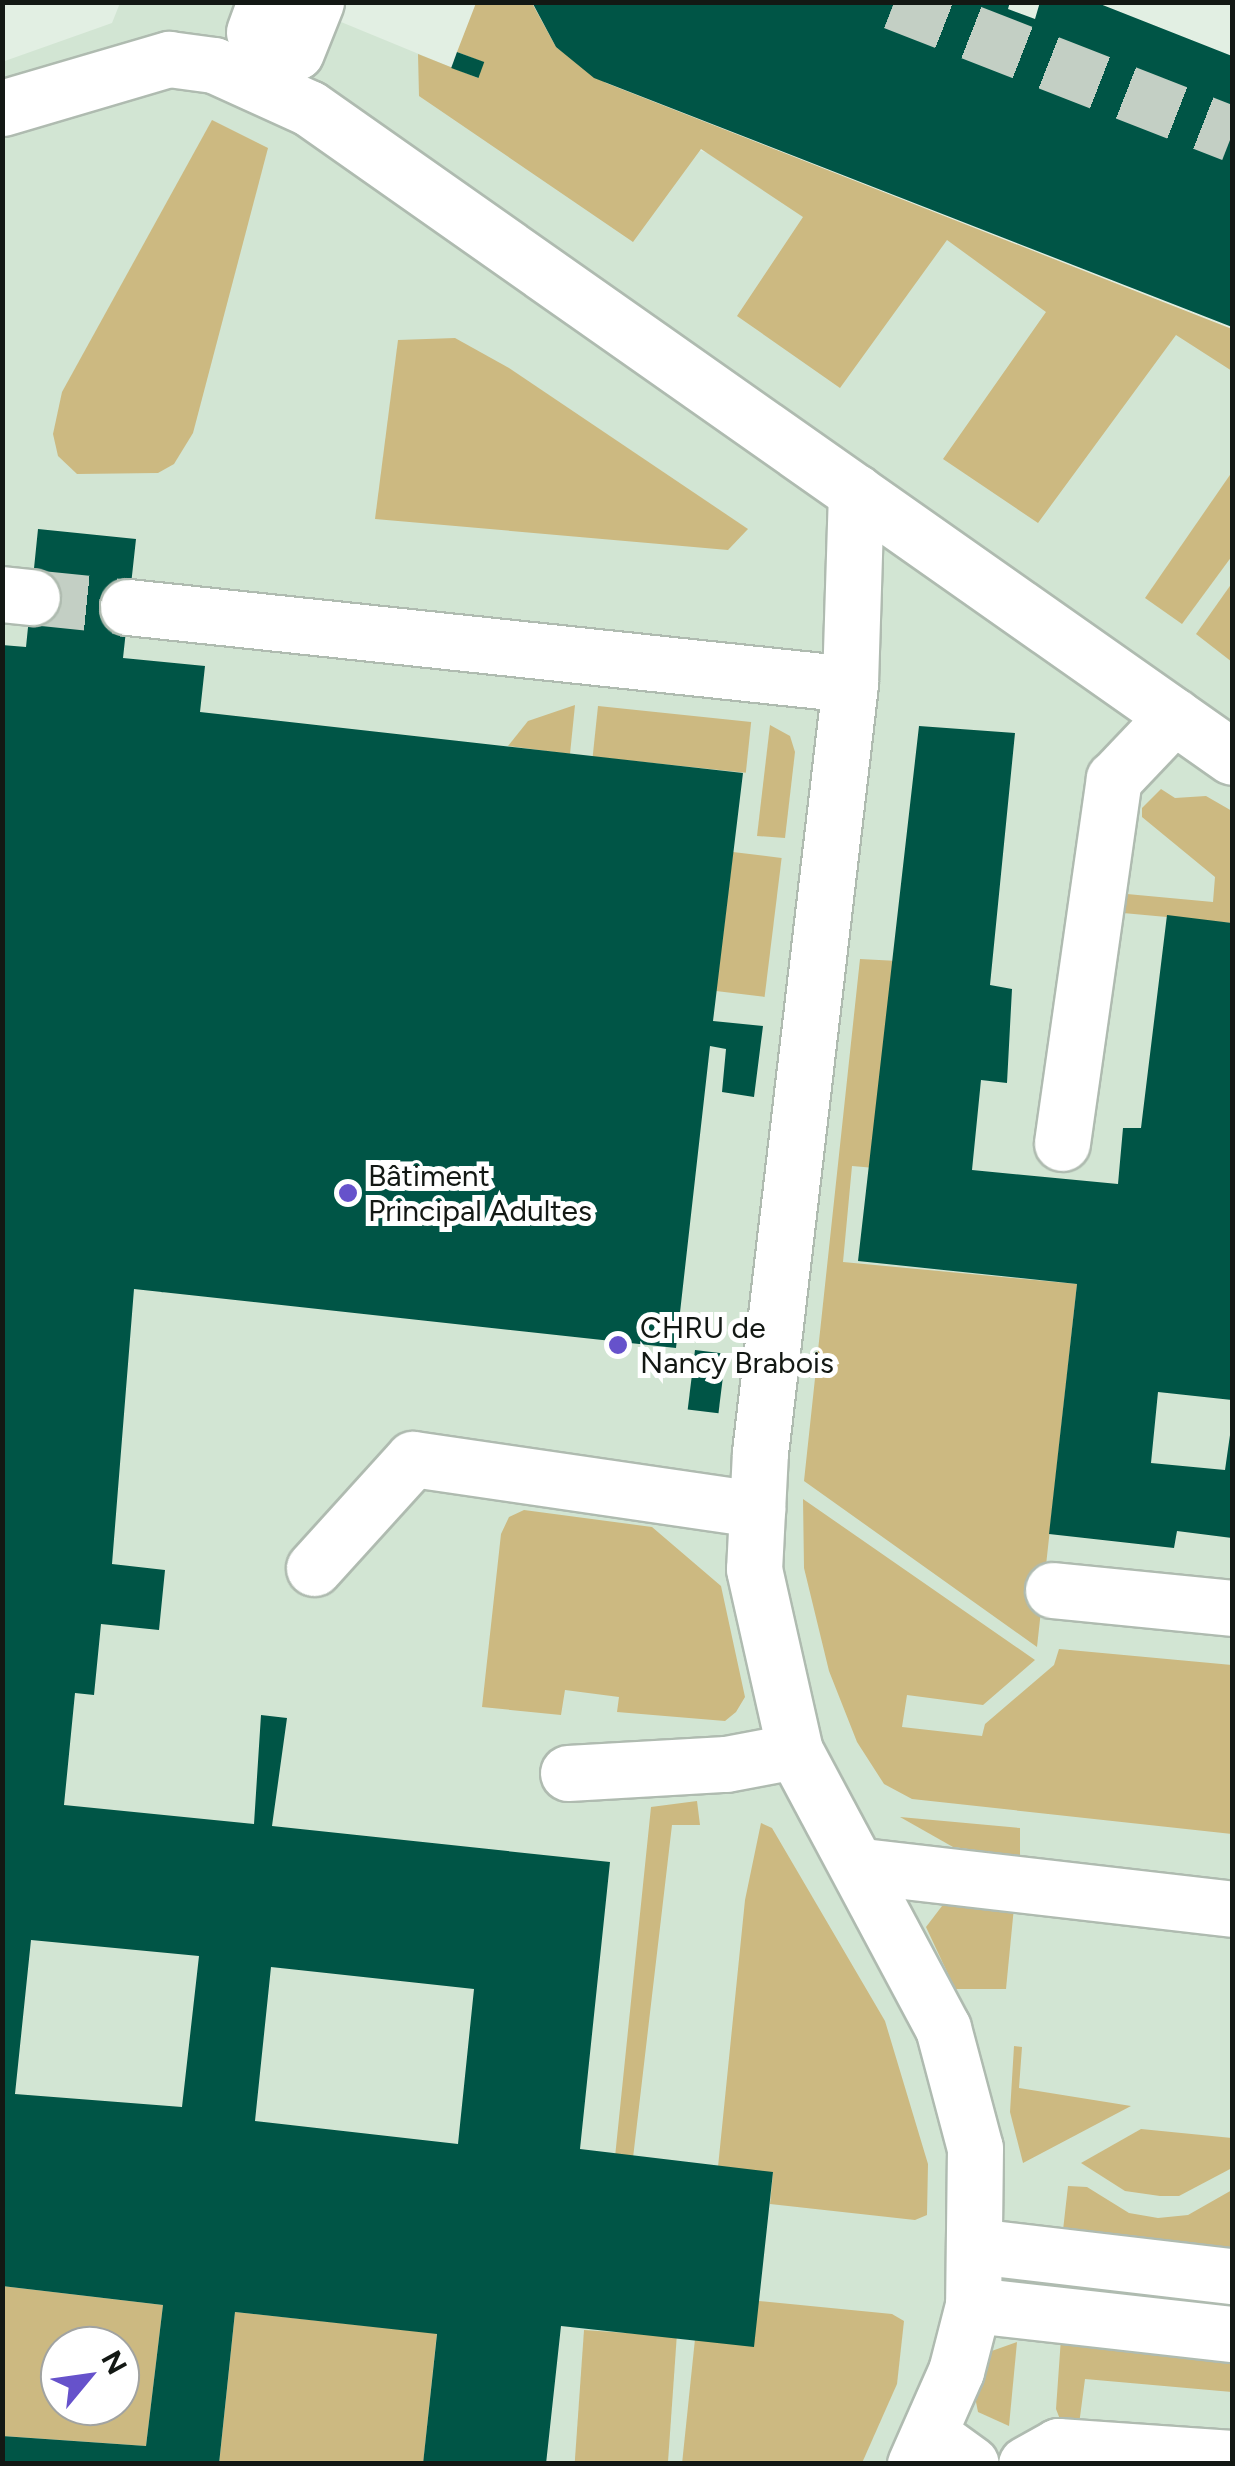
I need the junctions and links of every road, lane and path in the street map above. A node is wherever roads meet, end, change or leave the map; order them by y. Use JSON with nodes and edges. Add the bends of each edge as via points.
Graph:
{"nodes":[{"id":1,"x":265,"y":2,"type":"edge"},
{"id":2,"x":316,"y":2,"type":"edge"},
{"id":3,"x":260,"y":72,"type":"junction"},
{"id":4,"x":2,"y":108,"type":"edge"},
{"id":5,"x":856,"y":492,"type":"junction"},
{"id":6,"x":128,"y":607,"type":"tunnel mouth"},
{"id":7,"x":850,"y":684,"type":"junction"},
{"id":8,"x":1174,"y":716,"type":"junction"},
{"id":9,"x":1232,"y":757,"type":"edge"},
{"id":10,"x":1062,"y":1144,"type":"dead end"},
{"id":11,"x":757,"y":1509,"type":"junction"},
{"id":12,"x":314,"y":1568,"type":"dead end"},
{"id":13,"x":1053,"y":1590,"type":"dead end"},
{"id":14,"x":1232,"y":1608,"type":"edge"},
{"id":15,"x":795,"y":1751,"type":"junction"},
{"id":16,"x":568,"y":1772,"type":"dead end"},
{"id":17,"x":862,"y":1866,"type":"junction"},
{"id":18,"x":1232,"y":1909,"type":"edge"},
{"id":19,"x":975,"y":2246,"type":"junction"},
{"id":20,"x":1232,"y":2276,"type":"edge"},
{"id":21,"x":973,"y":2306,"type":"junction"},
{"id":22,"x":1232,"y":2334,"type":"edge"},
{"id":23,"x":939,"y":2454,"type":"edge"},
{"id":24,"x":1232,"y":2458,"type":"edge"},
{"id":25,"x":1026,"y":2464,"type":"edge"}],
"edges":[{"from":1,"to":3,"type":"lane","via":[[254,32]]},
{"from":2,"to":3,"type":"lane","via":[[296,52]]},
{"from":3,"to":4,"type":"lane","via":[[169,59]]},
{"from":3,"to":5,"type":"lane"},
{"from":5,"to":7,"type":"lane"},
{"from":5,"to":8,"type":"lane"},
{"from":6,"to":7,"type":"lane"},
{"from":7,"to":11,"type":"lane"},
{"from":8,"to":9,"type":"lane"},
{"from":8,"to":10,"type":"lane","via":[[1114,779]]},
{"from":11,"to":12,"type":"lane","via":[[413,1459]]},
{"from":11,"to":15,"type":"lane","via":[[754,1568]]},
{"from":13,"to":14,"type":"lane"},
{"from":15,"to":16,"type":"lane","via":[[726,1764]]},
{"from":15,"to":17,"type":"lane"},
{"from":17,"to":18,"type":"lane"},
{"from":17,"to":19,"type":"lane","via":[[943,2028],[963,2092],[975,2148]]},
{"from":19,"to":20,"type":"lane"},
{"from":19,"to":21,"type":"lane"},
{"from":21,"to":22,"type":"lane"},
{"from":21,"to":23,"type":"lane"},
{"from":24,"to":25,"type":"lane","via":[[1058,2446]]}]}
